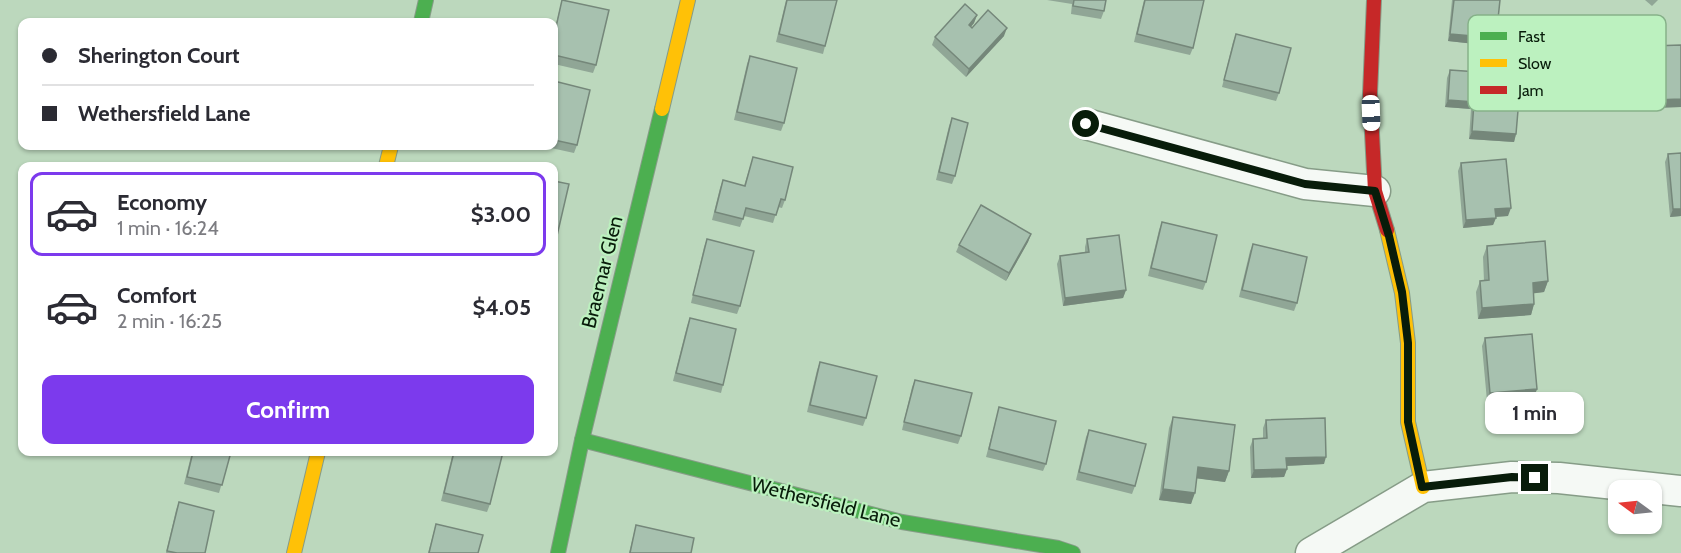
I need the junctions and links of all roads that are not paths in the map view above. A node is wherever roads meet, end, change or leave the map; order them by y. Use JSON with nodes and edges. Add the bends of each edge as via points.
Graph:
{"nodes":[{"id":1,"x":426,"y":0,"type":"edge"},
{"id":2,"x":688,"y":0,"type":"edge"},
{"id":3,"x":1374,"y":0,"type":"edge"},
{"id":4,"x":422,"y":18,"type":"edge"},
{"id":5,"x":1086,"y":124,"type":"dead end"},
{"id":6,"x":1375,"y":191,"type":"junction"},
{"id":7,"x":582,"y":440,"type":"junction"},
{"id":8,"x":317,"y":456,"type":"edge"},
{"id":9,"x":1422,"y":487,"type":"junction"},
{"id":10,"x":1681,"y":491,"type":"edge"},
{"id":11,"x":294,"y":553,"type":"edge"},
{"id":12,"x":558,"y":553,"type":"edge"},
{"id":13,"x":1073,"y":553,"type":"edge"},
{"id":14,"x":1311,"y":553,"type":"edge"}],
"edges":[{"from":1,"to":4,"type":"street"},
{"from":2,"to":7,"type":"street","name":"Braemar Glen"},
{"from":3,"to":6,"type":"street","via":[[1370,94]]},
{"from":5,"to":6,"type":"street","via":[[1305,184]]},
{"from":6,"to":9,"type":"street","via":[[1402,292],[1408,343],[1408,422]]},
{"from":7,"to":12,"type":"street","name":"Braemar Glen"},
{"from":7,"to":13,"type":"street","name":"Wethersfield Lane","via":[[902,522]]},
{"from":8,"to":11,"type":"street"},
{"from":9,"to":10,"type":"street","via":[[1512,477]]},
{"from":9,"to":14,"type":"street"}]}
